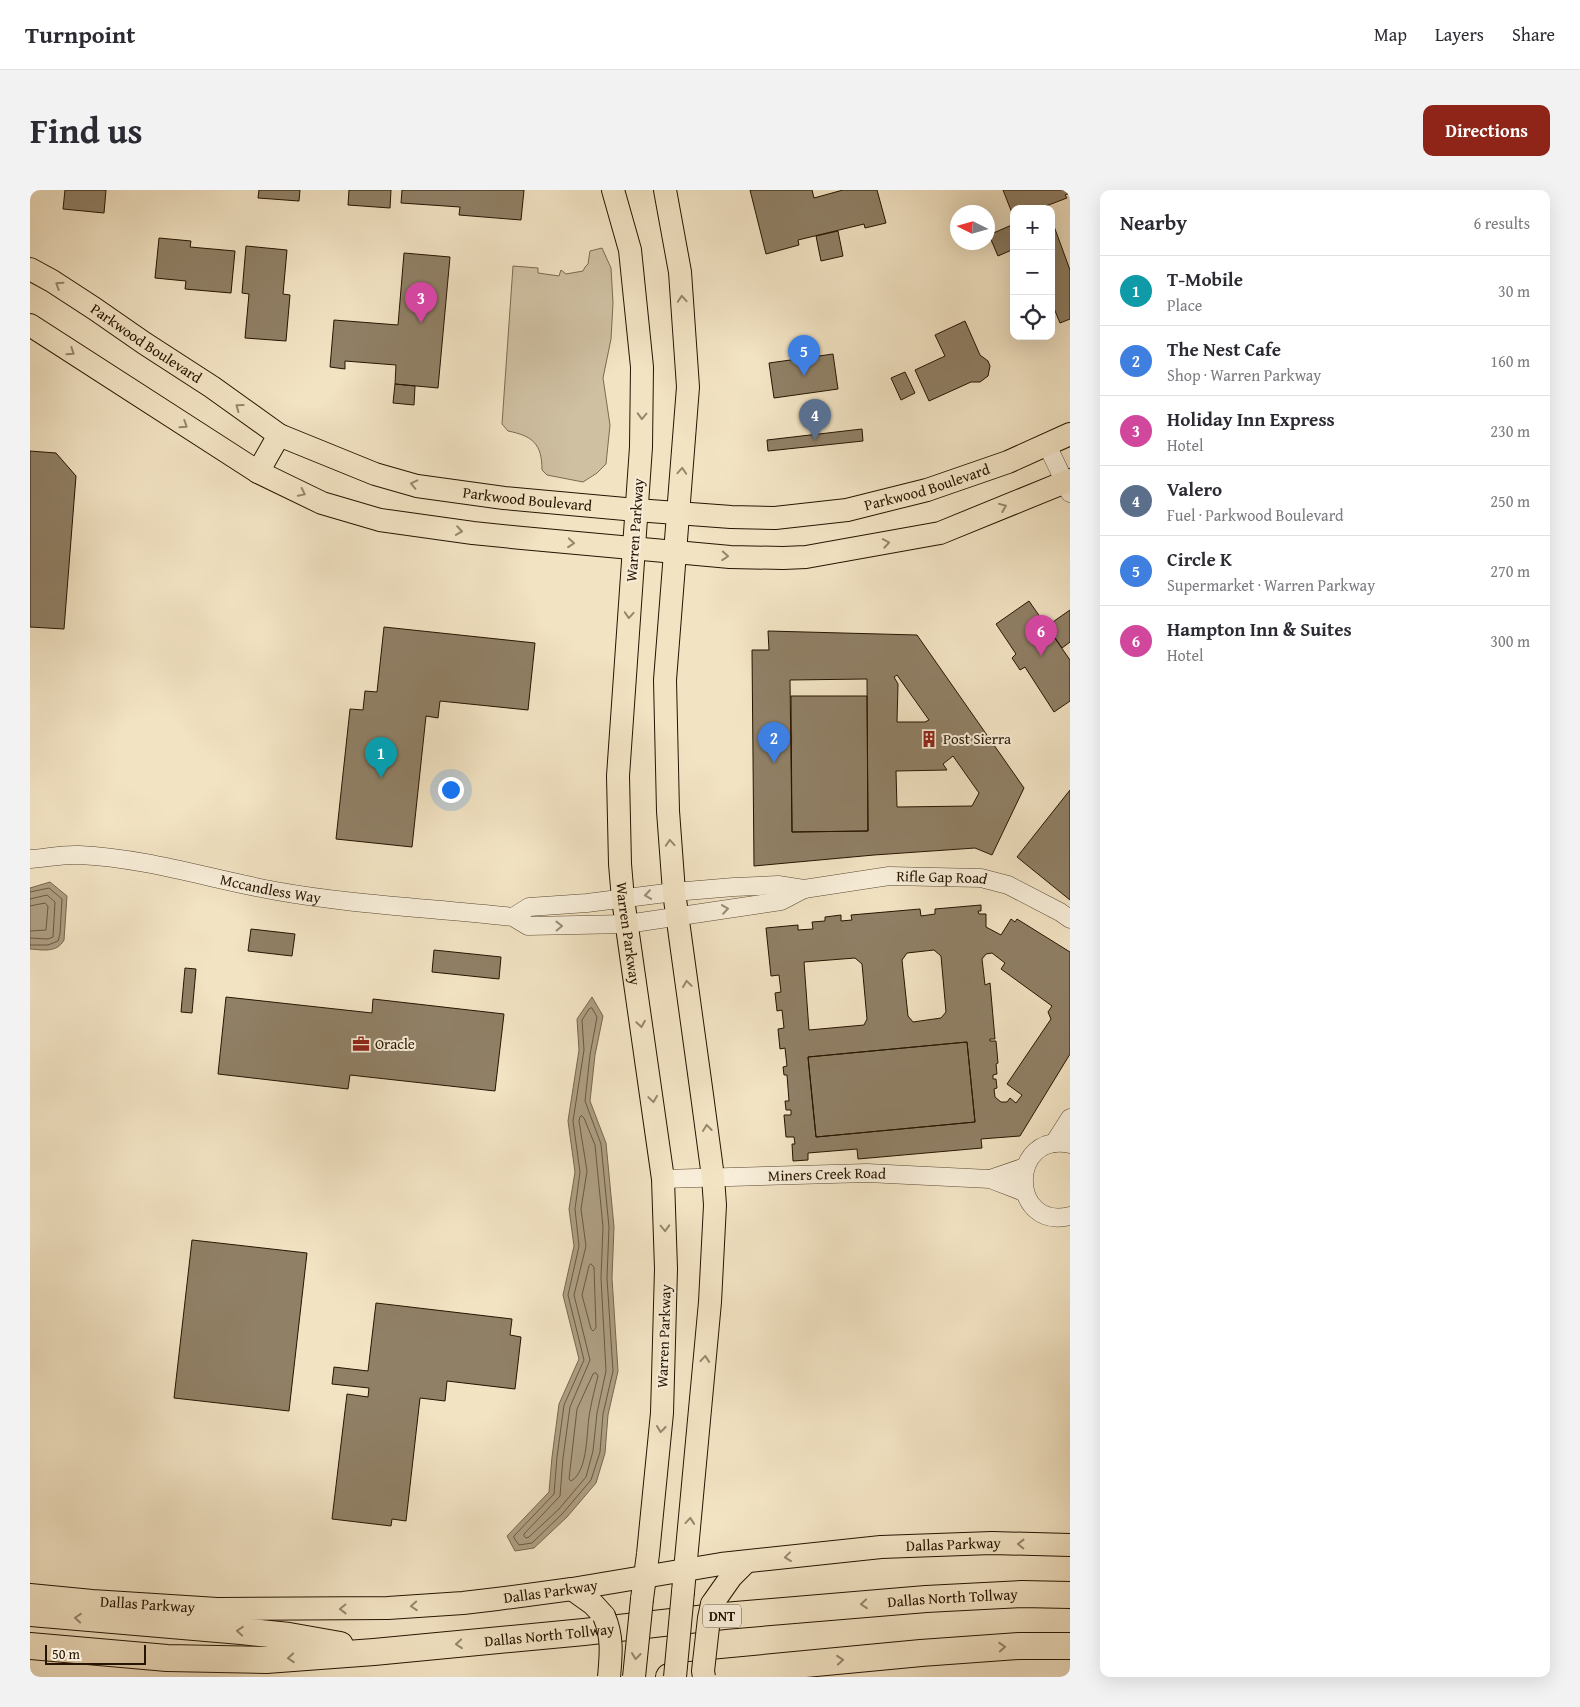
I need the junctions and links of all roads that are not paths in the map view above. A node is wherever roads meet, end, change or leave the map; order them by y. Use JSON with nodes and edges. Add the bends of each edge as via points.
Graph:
{"nodes":[{"id":1,"x":613,"y":190,"type":"edge"},
{"id":2,"x":665,"y":190,"type":"edge"},
{"id":3,"x":30,"y":269,"type":"edge"},
{"id":4,"x":30,"y":325,"type":"edge"},
{"id":5,"x":1070,"y":434,"type":"edge"},
{"id":6,"x":279,"y":435,"type":"junction"},
{"id":7,"x":1047,"y":445,"type":"junction"},
{"id":8,"x":258,"y":472,"type":"junction"},
{"id":9,"x":1068,"y":485,"type":"edge"},
{"id":10,"x":636,"y":510,"type":"junction"},
{"id":11,"x":679,"y":513,"type":"junction"},
{"id":12,"x":634,"y":549,"type":"junction"},
{"id":13,"x":676,"y":552,"type":"junction"},
{"id":14,"x":30,"y":859,"type":"edge"},
{"id":15,"x":804,"y":889,"type":"junction"},
{"id":16,"x":674,"y":892,"type":"junction"},
{"id":17,"x":623,"y":899,"type":"junction"},
{"id":18,"x":677,"y":916,"type":"junction"},
{"id":19,"x":513,"y":917,"type":"junction"},
{"id":20,"x":1070,"y":919,"type":"edge"},
{"id":21,"x":627,"y":924,"type":"junction"},
{"id":22,"x":1070,"y":1118,"type":"edge"},
{"id":23,"x":1062,"y":1144,"type":"edge"},
{"id":24,"x":1025,"y":1167,"type":"junction"},
{"id":25,"x":713,"y":1177,"type":"junction"},
{"id":26,"x":990,"y":1178,"type":"junction"},
{"id":27,"x":663,"y":1179,"type":"junction"},
{"id":28,"x":1024,"y":1192,"type":"junction"},
{"id":29,"x":1070,"y":1216,"type":"edge"},
{"id":30,"x":1070,"y":1545,"type":"edge"},
{"id":31,"x":746,"y":1562,"type":"junction"},
{"id":32,"x":686,"y":1569,"type":"junction"},
{"id":33,"x":644,"y":1576,"type":"junction"},
{"id":34,"x":572,"y":1589,"type":"junction"},
{"id":35,"x":30,"y":1594,"type":"edge"},
{"id":36,"x":1070,"y":1594,"type":"edge"},
{"id":37,"x":30,"y":1613,"type":"edge"},
{"id":38,"x":30,"y":1646,"type":"edge"},
{"id":39,"x":1070,"y":1646,"type":"edge"},
{"id":40,"x":374,"y":1652,"type":"junction"},
{"id":41,"x":609,"y":1677,"type":"edge"},
{"id":42,"x":634,"y":1677,"type":"edge"},
{"id":43,"x":669,"y":1677,"type":"edge"},
{"id":44,"x":675,"y":1677,"type":"edge"},
{"id":45,"x":704,"y":1677,"type":"edge"}],
"edges":[{"from":1,"to":10,"type":"main road","name":"Warren Parkway","one_way":true,"via":[[630,250],[642,367]]},
{"from":11,"to":2,"type":"main road","one_way":true,"via":[[688,387],[680,272]]},
{"from":6,"to":3,"type":"main road","name":"Parkwood Boulevard","one_way":true,"via":[[212,387]]},
{"from":4,"to":8,"type":"main road","one_way":true},
{"from":5,"to":7,"type":"main road","name":"Parkwood Boulevard"},
{"from":6,"to":8,"type":"main road"},
{"from":10,"to":6,"type":"main road","name":"Parkwood Boulevard","one_way":true,"via":[[417,486],[376,474]]},
{"from":7,"to":9,"type":"street"},
{"from":7,"to":11,"type":"main road","name":"Parkwood Boulevard","via":[[927,490],[847,510],[775,518]]},
{"from":8,"to":12,"type":"main road","one_way":true,"via":[[322,503],[380,520]]},
{"from":13,"to":9,"type":"main road","one_way":true,"via":[[730,557],[806,557],[940,533]]},
{"from":10,"to":11,"type":"main road","name":"Parkwood Boulevard"},
{"from":10,"to":12,"type":"main road","name":"Warren Parkway"},
{"from":11,"to":13,"type":"main road"},
{"from":12,"to":13,"type":"main road"},
{"from":12,"to":17,"type":"main road","name":"Warren Parkway","one_way":true,"via":[[618,776]]},
{"from":16,"to":13,"type":"main road","one_way":true,"via":[[668,811],[666,680]]},
{"from":14,"to":19,"type":"street","name":"Mccandless Way","via":[[77,855],[108,857],[156,864],[276,891]]},
{"from":15,"to":16,"type":"street","name":"Rifle Gap Road","via":[[778,885]]},
{"from":18,"to":15,"type":"street","name":"Rifle Gap Road","one_way":true,"via":[[781,901]]},
{"from":15,"to":20,"type":"street","name":"Rifle Gap Road","via":[[889,876],[981,878],[1008,885]]},
{"from":16,"to":17,"type":"street","name":"Rifle Gap Road","one_way":true},
{"from":16,"to":18,"type":"main road"},
{"from":17,"to":19,"type":"street","via":[[529,907]]},
{"from":17,"to":21,"type":"main road","name":"Warren Parkway"},
{"from":18,"to":21,"type":"street","name":"Rifle Gap Road"},
{"from":25,"to":18,"type":"main road","one_way":true},
{"from":19,"to":21,"type":"street","name":"Mccandless Way","one_way":true,"via":[[528,926]]},
{"from":21,"to":27,"type":"main road","name":"Warren Parkway","one_way":true},
{"from":22,"to":23,"type":"street"},
{"from":23,"to":24,"type":"street","via":[[1042,1147]]},
{"from":24,"to":26,"type":"street","name":"Miners Creek Road"},
{"from":24,"to":28,"type":"street"},
{"from":25,"to":26,"type":"street","name":"Miners Creek Road","via":[[867,1174]]},
{"from":25,"to":27,"type":"street","name":"Miners Creek Road"},
{"from":32,"to":25,"type":"main road","one_way":true,"via":[[710,1302],[715,1205]]},
{"from":26,"to":28,"type":"street","name":"Miners Creek Road"},
{"from":27,"to":33,"type":"main road","name":"Warren Parkway","one_way":true,"via":[[666,1269],[662,1413]]},
{"from":28,"to":29,"type":"street","via":[[1029,1202],[1046,1216]]},
{"from":30,"to":31,"type":"main road","name":"Dallas Parkway","one_way":true,"via":[[992,1543],[881,1547]]},
{"from":31,"to":32,"type":"main road","name":"Dallas Parkway"},
{"from":31,"to":45,"type":"main road","bridge":true,"via":[[712,1604]]},
{"from":32,"to":33,"type":"main road","name":"Dallas Parkway"},
{"from":32,"to":44,"type":"main road","bridge":true},
{"from":33,"to":34,"type":"main road","name":"Dallas Parkway"},
{"from":33,"to":42,"type":"main road","name":"Warren Parkway","one_way":true,"bridge":true},
{"from":34,"to":35,"type":"main road","name":"Dallas Parkway","one_way":true,"via":[[463,1603],[338,1609],[217,1609]]},
{"from":34,"to":41,"type":"main road","bridge":true,"via":[[593,1604],[604,1616],[610,1630]]},
{"from":36,"to":40,"type":"highway","name":"Dallas North Tollway","number":"DNT","one_way":true,"via":[[926,1599]]},
{"from":40,"to":37,"type":"highway","one_way":true,"via":[[289,1636]]},
{"from":40,"to":38,"type":"highway","name":"Dallas North Tollway","number":"DNT","one_way":true,"via":[[266,1660],[167,1658]]},
{"from":43,"to":39,"type":"highway","one_way":true,"via":[[921,1653]]}]}
